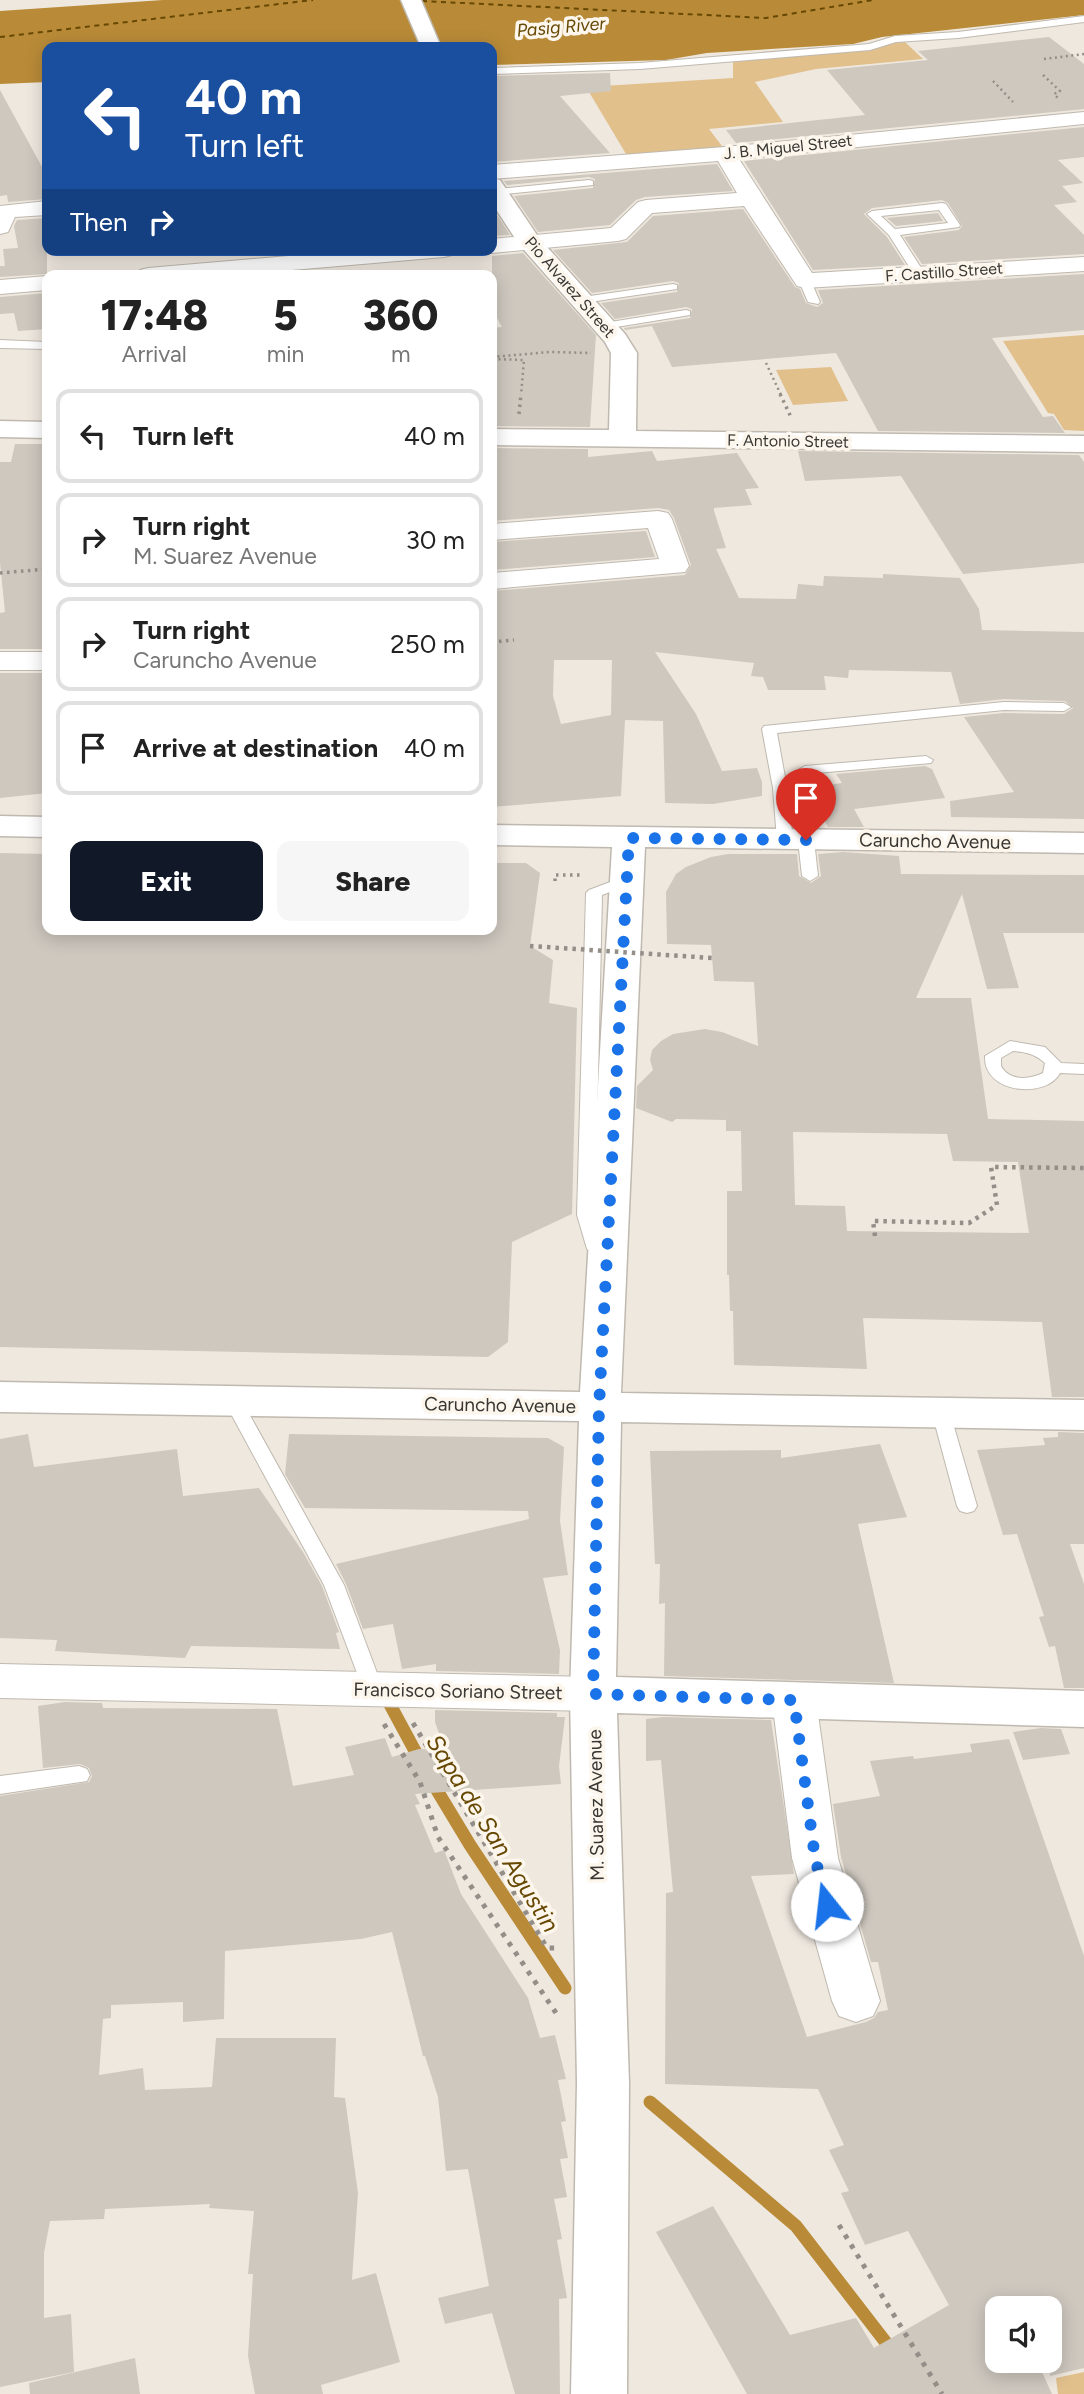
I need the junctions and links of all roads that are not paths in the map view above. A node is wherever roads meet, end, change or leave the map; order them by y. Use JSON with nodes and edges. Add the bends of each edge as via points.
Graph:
{"nodes":[{"id":1,"x":411,"y":0,"type":"edge"},
{"id":2,"x":1084,"y":19,"type":"edge"},
{"id":3,"x":428,"y":42,"type":"edge"},
{"id":4,"x":497,"y":71,"type":"edge"},
{"id":5,"x":1084,"y":118,"type":"edge"},
{"id":6,"x":725,"y":154,"type":"junction"},
{"id":7,"x":497,"y":182,"type":"edge"},
{"id":8,"x":497,"y":183,"type":"edge"},
{"id":9,"x":589,"y":183,"type":"dead end"},
{"id":10,"x":497,"y":189,"type":"edge"},
{"id":11,"x":751,"y":199,"type":"junction"},
{"id":12,"x":42,"y":209,"type":"edge"},
{"id":13,"x":2,"y":215,"type":"edge"},
{"id":14,"x":893,"y":233,"type":"junction"},
{"id":15,"x":530,"y":243,"type":"junction"},
{"id":16,"x":497,"y":246,"type":"edge"},
{"id":17,"x":373,"y":256,"type":"edge"},
{"id":18,"x":1084,"y":264,"type":"edge"},
{"id":19,"x":207,"y":270,"type":"edge"},
{"id":20,"x":919,"y":274,"type":"junction"},
{"id":21,"x":42,"y":283,"type":"edge"},
{"id":22,"x":0,"y":287,"type":"edge"},
{"id":23,"x":673,"y":287,"type":"dead end"},
{"id":24,"x":583,"y":300,"type":"junction"},
{"id":25,"x":686,"y":313,"type":"dead end"},
{"id":26,"x":604,"y":326,"type":"junction"},
{"id":27,"x":0,"y":344,"type":"edge"},
{"id":28,"x":42,"y":346,"type":"edge"},
{"id":29,"x":0,"y":429,"type":"edge"},
{"id":30,"x":42,"y":430,"type":"edge"},
{"id":31,"x":504,"y":438,"type":"edge"},
{"id":32,"x":622,"y":440,"type":"junction"},
{"id":33,"x":1084,"y":444,"type":"edge"},
{"id":34,"x":497,"y":532,"type":"edge"},
{"id":35,"x":497,"y":581,"type":"edge"},
{"id":36,"x":0,"y":661,"type":"edge"},
{"id":37,"x":42,"y":661,"type":"edge"},
{"id":38,"x":1064,"y":707,"type":"dead end"},
{"id":39,"x":926,"y":760,"type":"dead end"},
{"id":40,"x":805,"y":770,"type":"dead end"},
{"id":41,"x":0,"y":826,"type":"edge"},
{"id":42,"x":42,"y":827,"type":"edge"},
{"id":43,"x":497,"y":835,"type":"edge"},
{"id":44,"x":629,"y":838,"type":"junction"},
{"id":45,"x":796,"y":840,"type":"junction"},
{"id":46,"x":1084,"y":843,"type":"edge"},
{"id":47,"x":810,"y":876,"type":"dead end"},
{"id":48,"x":626,"y":881,"type":"junction"},
{"id":49,"x":592,"y":970,"type":"junction"},
{"id":50,"x":620,"y":997,"type":"junction"},
{"id":51,"x":1054,"y":1069,"type":"dead end"},
{"id":52,"x":1084,"y":1069,"type":"edge"},
{"id":53,"x":605,"y":1276,"type":"junction"},
{"id":54,"x":0,"y":1397,"type":"edge"},
{"id":55,"x":233,"y":1401,"type":"junction"},
{"id":56,"x":599,"y":1407,"type":"junction"},
{"id":57,"x":941,"y":1413,"type":"junction"},
{"id":58,"x":1084,"y":1415,"type":"edge"},
{"id":59,"x":967,"y":1506,"type":"dead end"},
{"id":60,"x":0,"y":1681,"type":"edge"},
{"id":61,"x":378,"y":1690,"type":"junction"},
{"id":62,"x":593,"y":1694,"type":"junction"},
{"id":63,"x":794,"y":1700,"type":"junction"},
{"id":64,"x":1084,"y":1709,"type":"edge"},
{"id":65,"x":79,"y":1775,"type":"dead end"},
{"id":66,"x":0,"y":1784,"type":"edge"},
{"id":67,"x":856,"y":2001,"type":"dead end"},
{"id":68,"x":599,"y":2394,"type":"edge"}],
"edges":[{"from":1,"to":3,"type":"street"},
{"from":2,"to":4,"type":"lane","via":[[895,39],[870,47],[640,66]]},
{"from":5,"to":6,"type":"street","name":"J. B. Miguel Street"},
{"from":6,"to":7,"type":"street","name":"J. B. Miguel Street"},
{"from":6,"to":11,"type":"street","name":"F. Castillo Street"},
{"from":8,"to":9,"type":"lane"},
{"from":10,"to":15,"type":"street","name":"Pio Alvarez Street"},
{"from":11,"to":15,"type":"street","via":[[646,207],[618,234]]},
{"from":11,"to":20,"type":"street","name":"F. Castillo Street","via":[[809,291]]},
{"from":12,"to":13,"type":"street"},
{"from":14,"to":14,"type":"lane","via":[[872,214],[942,206],[955,225]]},
{"from":14,"to":20,"type":"lane"},
{"from":15,"to":16,"type":"street"},
{"from":15,"to":24,"type":"street","name":"Pio Alvarez Street"},
{"from":17,"to":19,"type":"street"},
{"from":18,"to":20,"type":"street","name":"F. Castillo Street"},
{"from":21,"to":22,"type":"street"},
{"from":23,"to":24,"type":"lane"},
{"from":24,"to":26,"type":"street","name":"Pio Alvarez Street"},
{"from":25,"to":26,"type":"lane"},
{"from":26,"to":32,"type":"street","name":"Pio Alvarez Street","via":[[624,353]]},
{"from":27,"to":28,"type":"lane"},
{"from":29,"to":30,"type":"street"},
{"from":31,"to":32,"type":"street","name":"F. Antonio Street"},
{"from":32,"to":33,"type":"street","name":"F. Antonio Street"},
{"from":34,"to":35,"type":"street","via":[[658,519],[675,566]]},
{"from":36,"to":37,"type":"street"},
{"from":38,"to":45,"type":"lane","via":[[1004,706],[769,729]]},
{"from":39,"to":40,"type":"lane"},
{"from":41,"to":42,"type":"street"},
{"from":43,"to":44,"type":"street","name":"Caruncho Avenue"},
{"from":44,"to":45,"type":"street","name":"Caruncho Avenue"},
{"from":44,"to":48,"type":"street","name":"M. Suarez Avenue"},
{"from":45,"to":46,"type":"street","name":"Caruncho Avenue"},
{"from":45,"to":47,"type":"lane"},
{"from":48,"to":49,"type":"lane","via":[[594,893]]},
{"from":48,"to":50,"type":"street","name":"M. Suarez Avenue"},
{"from":49,"to":50,"type":"lane"},
{"from":49,"to":53,"type":"lane","via":[[586,1215]]},
{"from":50,"to":53,"type":"street","name":"M. Suarez Avenue"},
{"from":51,"to":52,"type":"lane"},
{"from":53,"to":56,"type":"street","name":"M. Suarez Avenue"},
{"from":54,"to":55,"type":"street","name":"Caruncho Avenue"},
{"from":55,"to":56,"type":"street","name":"Caruncho Avenue"},
{"from":55,"to":61,"type":"lane","via":[[334,1585]]},
{"from":56,"to":57,"type":"street","name":"Caruncho Avenue"},
{"from":56,"to":62,"type":"street","name":"M. Suarez Avenue"},
{"from":57,"to":58,"type":"street","name":"Caruncho Avenue"},
{"from":57,"to":59,"type":"lane"},
{"from":60,"to":61,"type":"street","name":"Francisco Soriano Street"},
{"from":61,"to":62,"type":"street","name":"Francisco Soriano Street"},
{"from":62,"to":63,"type":"street","name":"Francisco Soriano Street"},
{"from":62,"to":68,"type":"street","name":"M. Suarez Avenue","via":[[603,2083]]},
{"from":63,"to":64,"type":"street","name":"Francisco Soriano Street"},
{"from":63,"to":67,"type":"street","via":[[815,1858]]},
{"from":65,"to":66,"type":"lane"}]}
